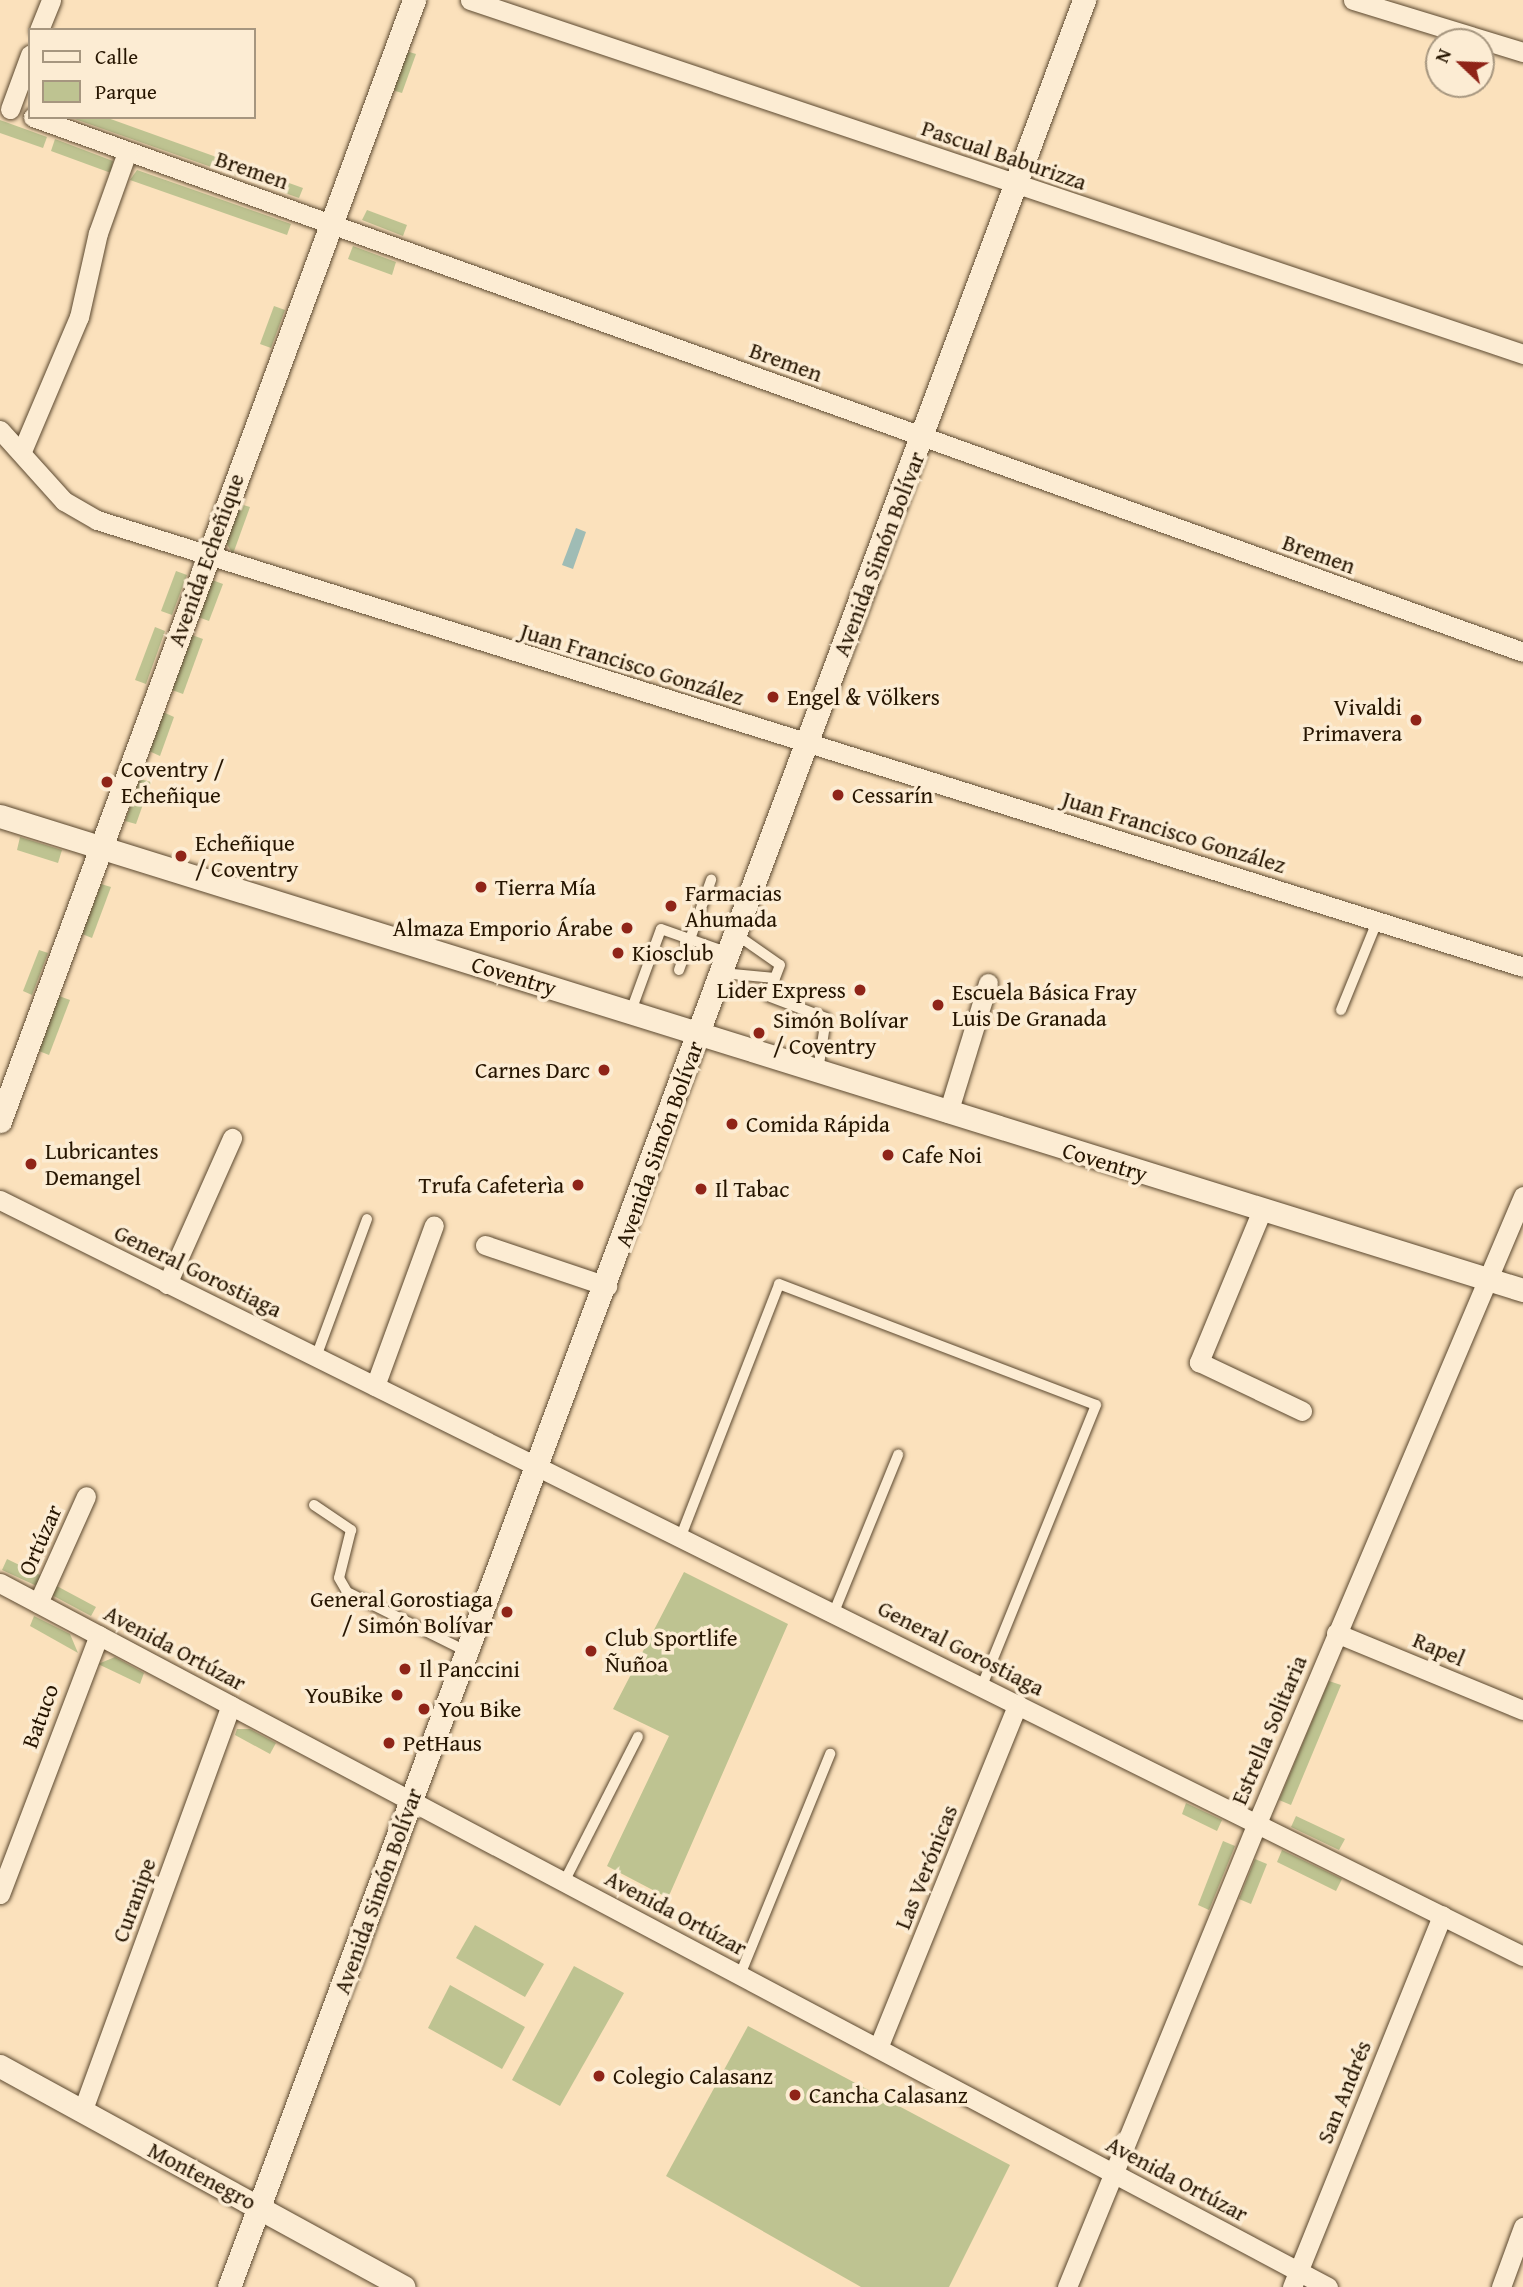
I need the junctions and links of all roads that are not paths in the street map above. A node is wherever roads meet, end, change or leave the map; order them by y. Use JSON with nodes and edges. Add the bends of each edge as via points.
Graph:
{"nodes":[{"id":1,"x":51,"y":0,"type":"edge"},
{"id":2,"x":414,"y":0,"type":"edge"},
{"id":3,"x":470,"y":0,"type":"edge"},
{"id":4,"x":1084,"y":0,"type":"edge"},
{"id":5,"x":1353,"y":0,"type":"edge"},
{"id":6,"x":1413,"y":9,"type":"edge"},
{"id":7,"x":40,"y":28,"type":"edge"},
{"id":8,"x":1523,"y":52,"type":"edge"},
{"id":9,"x":28,"y":59,"type":"edge"},
{"id":10,"x":5,"y":107,"type":"edge"},
{"id":11,"x":28,"y":116,"type":"edge"},
{"id":12,"x":36,"y":119,"type":"edge"},
{"id":13,"x":127,"y":152,"type":"junction"},
{"id":14,"x":1018,"y":185,"type":"junction"},
{"id":15,"x":331,"y":225,"type":"junction"},
{"id":16,"x":1523,"y":354,"type":"edge"},
{"id":17,"x":0,"y":430,"type":"edge"},
{"id":18,"x":922,"y":438,"type":"junction"},
{"id":19,"x":22,"y":451,"type":"junction"},
{"id":20,"x":205,"y":557,"type":"junction"},
{"id":21,"x":1523,"y":652,"type":"edge"},
{"id":22,"x":808,"y":744,"type":"junction"},
{"id":23,"x":0,"y":816,"type":"edge"},
{"id":24,"x":101,"y":846,"type":"junction"},
{"id":25,"x":711,"y":880,"type":"dead end"},
{"id":26,"x":1377,"y":922,"type":"junction"},
{"id":27,"x":690,"y":939,"type":"junction"},
{"id":28,"x":730,"y":954,"type":"junction"},
{"id":29,"x":1523,"y":967,"type":"edge"},
{"id":30,"x":679,"y":970,"type":"dead end"},
{"id":31,"x":775,"y":978,"type":"junction"},
{"id":32,"x":988,"y":983,"type":"dead end"},
{"id":33,"x":1341,"y":1010,"type":"dead end"},
{"id":34,"x":630,"y":1013,"type":"junction"},
{"id":35,"x":699,"y":1034,"type":"junction"},
{"id":36,"x":818,"y":1072,"type":"junction"},
{"id":37,"x":948,"y":1113,"type":"junction"},
{"id":38,"x":0,"y":1121,"type":"edge"},
{"id":39,"x":232,"y":1138,"type":"dead end"},
{"id":40,"x":1523,"y":1196,"type":"edge"},
{"id":41,"x":0,"y":1200,"type":"edge"},
{"id":42,"x":1262,"y":1210,"type":"junction"},
{"id":43,"x":367,"y":1219,"type":"dead end"},
{"id":44,"x":434,"y":1225,"type":"dead end"},
{"id":45,"x":485,"y":1245,"type":"dead end"},
{"id":46,"x":1487,"y":1279,"type":"junction"},
{"id":47,"x":167,"y":1284,"type":"junction"},
{"id":48,"x":607,"y":1286,"type":"junction"},
{"id":49,"x":1523,"y":1290,"type":"edge"},
{"id":50,"x":316,"y":1357,"type":"junction"},
{"id":51,"x":375,"y":1386,"type":"junction"},
{"id":52,"x":1302,"y":1411,"type":"dead end"},
{"id":53,"x":898,"y":1455,"type":"dead end"},
{"id":54,"x":538,"y":1466,"type":"junction"},
{"id":55,"x":86,"y":1496,"type":"dead end"},
{"id":56,"x":314,"y":1505,"type":"dead end"},
{"id":57,"x":681,"y":1536,"type":"junction"},
{"id":58,"x":0,"y":1583,"type":"edge"},
{"id":59,"x":38,"y":1603,"type":"junction"},
{"id":60,"x":834,"y":1612,"type":"junction"},
{"id":61,"x":1336,"y":1633,"type":"junction"},
{"id":62,"x":99,"y":1635,"type":"junction"},
{"id":63,"x":468,"y":1652,"type":"junction"},
{"id":64,"x":982,"y":1686,"type":"junction"},
{"id":65,"x":1018,"y":1704,"type":"junction"},
{"id":66,"x":232,"y":1705,"type":"junction"},
{"id":67,"x":1523,"y":1710,"type":"edge"},
{"id":68,"x":638,"y":1737,"type":"dead end"},
{"id":69,"x":830,"y":1754,"type":"dead end"},
{"id":70,"x":411,"y":1801,"type":"junction"},
{"id":71,"x":1256,"y":1823,"type":"junction"},
{"id":72,"x":564,"y":1882,"type":"junction"},
{"id":73,"x":0,"y":1894,"type":"edge"},
{"id":74,"x":1442,"y":1915,"type":"junction"},
{"id":75,"x":1523,"y":1956,"type":"edge"},
{"id":76,"x":740,"y":1975,"type":"junction"},
{"id":77,"x":878,"y":2048,"type":"junction"},
{"id":78,"x":0,"y":2066,"type":"edge"},
{"id":79,"x":82,"y":2112,"type":"junction"},
{"id":80,"x":1114,"y":2174,"type":"junction"},
{"id":81,"x":260,"y":2207,"type":"junction"},
{"id":82,"x":1523,"y":2227,"type":"edge"},
{"id":83,"x":1295,"y":2279,"type":"edge"},
{"id":84,"x":229,"y":2287,"type":"edge"},
{"id":85,"x":404,"y":2287,"type":"edge"},
{"id":86,"x":1068,"y":2287,"type":"edge"},
{"id":87,"x":1328,"y":2287,"type":"edge"},
{"id":88,"x":1501,"y":2287,"type":"edge"}],
"edges":[{"from":1,"to":7,"type":"street"},
{"from":2,"to":15,"type":"street","name":"Avenida Echeñique"},
{"from":3,"to":14,"type":"street","name":"Pascual Baburizza"},
{"from":4,"to":14,"type":"street","name":"Avenida Simón Bolívar"},
{"from":5,"to":6,"type":"street"},
{"from":6,"to":8,"type":"street"},
{"from":9,"to":10,"type":"street"},
{"from":10,"to":11,"type":"street","name":"Bremen"},
{"from":12,"to":13,"type":"street","name":"Bremen"},
{"from":13,"to":15,"type":"street","name":"Bremen"},
{"from":13,"to":19,"type":"street","via":[[98,233],[79,317]]},
{"from":14,"to":16,"type":"street","name":"Pascual Baburizza"},
{"from":14,"to":18,"type":"street","name":"Avenida Simón Bolívar"},
{"from":15,"to":18,"type":"street","name":"Bremen"},
{"from":15,"to":20,"type":"street","name":"Avenida Echeñique"},
{"from":17,"to":19,"type":"street","name":"Juan Francisco González"},
{"from":18,"to":21,"type":"street","name":"Bremen"},
{"from":18,"to":22,"type":"street","name":"Avenida Simón Bolívar"},
{"from":19,"to":20,"type":"street","name":"Juan Francisco González","via":[[64,501],[97,520]]},
{"from":20,"to":22,"type":"street","name":"Juan Francisco González"},
{"from":20,"to":24,"type":"street","name":"Avenida Echeñique"},
{"from":22,"to":26,"type":"street","name":"Juan Francisco González"},
{"from":22,"to":28,"type":"street","name":"Avenida Simón Bolívar"},
{"from":23,"to":24,"type":"street","name":"Coventry"},
{"from":24,"to":34,"type":"street","name":"Coventry"},
{"from":24,"to":38,"type":"street","name":"Avenida Echeñique"},
{"from":25,"to":27,"type":"lane"},
{"from":26,"to":29,"type":"street","name":"Juan Francisco González"},
{"from":26,"to":33,"type":"lane"},
{"from":27,"to":28,"type":"lane"},
{"from":27,"to":30,"type":"lane"},
{"from":27,"to":34,"type":"lane","via":[[661,929]]},
{"from":28,"to":31,"type":"lane"},
{"from":28,"to":31,"type":"lane","via":[[780,965]]},
{"from":28,"to":35,"type":"street","name":"Avenida Simón Bolívar"},
{"from":31,"to":36,"type":"lane","via":[[768,996],[826,1017]]},
{"from":32,"to":37,"type":"street"},
{"from":34,"to":35,"type":"street","name":"Coventry"},
{"from":35,"to":36,"type":"street","name":"Coventry"},
{"from":35,"to":48,"type":"street","name":"Avenida Simón Bolívar"},
{"from":36,"to":37,"type":"street","name":"Coventry"},
{"from":37,"to":42,"type":"street","name":"Coventry"},
{"from":39,"to":47,"type":"street"},
{"from":40,"to":46,"type":"street","name":"Estrella Solitaria"},
{"from":41,"to":47,"type":"street","name":"General Gorostiaga"},
{"from":42,"to":46,"type":"street","name":"Coventry"},
{"from":42,"to":52,"type":"street","via":[[1199,1362]]},
{"from":43,"to":50,"type":"lane"},
{"from":44,"to":51,"type":"street"},
{"from":45,"to":48,"type":"street"},
{"from":46,"to":49,"type":"street","name":"Coventry"},
{"from":46,"to":61,"type":"street","name":"Estrella Solitaria"},
{"from":47,"to":50,"type":"street","name":"General Gorostiaga"},
{"from":48,"to":54,"type":"street","name":"Avenida Simón Bolívar"},
{"from":50,"to":51,"type":"street","name":"General Gorostiaga"},
{"from":51,"to":54,"type":"street","name":"General Gorostiaga"},
{"from":53,"to":60,"type":"lane"},
{"from":54,"to":57,"type":"street","name":"General Gorostiaga"},
{"from":54,"to":63,"type":"street","name":"Avenida Simón Bolívar"},
{"from":55,"to":59,"type":"street","name":"Ortúzar"},
{"from":56,"to":63,"type":"lane","via":[[351,1530],[339,1578],[347,1592]]},
{"from":57,"to":60,"type":"street","name":"General Gorostiaga"},
{"from":57,"to":64,"type":"lane","via":[[779,1284],[1096,1405]]},
{"from":58,"to":59,"type":"street","name":"Avenida Ortúzar"},
{"from":59,"to":62,"type":"street","name":"Avenida Ortúzar"},
{"from":60,"to":64,"type":"street","name":"General Gorostiaga"},
{"from":61,"to":67,"type":"street","name":"Rapel"},
{"from":61,"to":71,"type":"street","name":"Estrella Solitaria"},
{"from":62,"to":66,"type":"street","name":"Avenida Ortúzar"},
{"from":62,"to":73,"type":"street","name":"Batuco"},
{"from":63,"to":70,"type":"street","name":"Avenida Simón Bolívar"},
{"from":64,"to":65,"type":"street","name":"General Gorostiaga"},
{"from":65,"to":71,"type":"street","name":"General Gorostiaga"},
{"from":65,"to":77,"type":"street","name":"Las Verónicas"},
{"from":66,"to":70,"type":"street","name":"Avenida Ortúzar"},
{"from":66,"to":79,"type":"street","name":"Curanipe"},
{"from":68,"to":72,"type":"lane"},
{"from":69,"to":76,"type":"lane"},
{"from":70,"to":72,"type":"street","name":"Avenida Ortúzar"},
{"from":70,"to":81,"type":"street","name":"Avenida Simón Bolívar"},
{"from":71,"to":74,"type":"street","name":"General Gorostiaga"},
{"from":71,"to":80,"type":"street","name":"Estrella Solitaria"},
{"from":72,"to":76,"type":"street","name":"Avenida Ortúzar"},
{"from":74,"to":75,"type":"street","name":"General Gorostiaga"},
{"from":74,"to":83,"type":"street","name":"San Andrés"},
{"from":76,"to":77,"type":"street","name":"Avenida Ortúzar"},
{"from":77,"to":80,"type":"street","name":"Avenida Ortúzar"},
{"from":78,"to":79,"type":"street","name":"Montenegro"},
{"from":79,"to":81,"type":"street","name":"Montenegro"},
{"from":80,"to":83,"type":"street","name":"Avenida Ortúzar"},
{"from":80,"to":86,"type":"street","name":"Estrella Solitaria"},
{"from":81,"to":84,"type":"street","name":"Avenida Simón Bolívar"},
{"from":81,"to":85,"type":"street","name":"Montenegro"},
{"from":82,"to":88,"type":"street"},
{"from":83,"to":87,"type":"street","name":"Avenida Ortúzar"}]}
